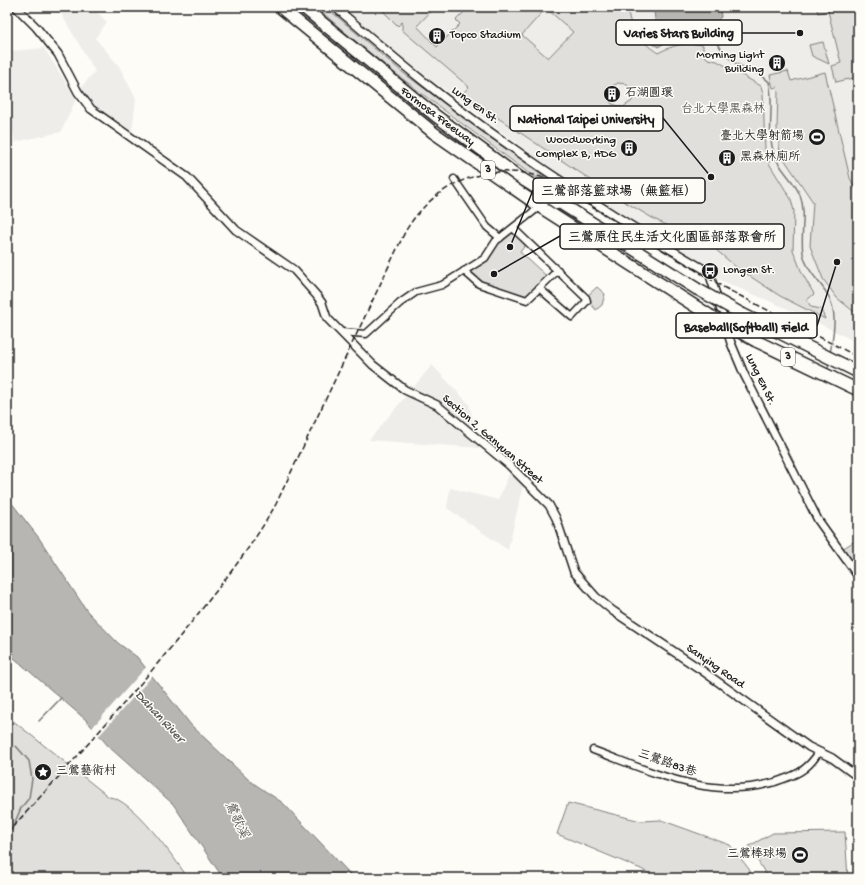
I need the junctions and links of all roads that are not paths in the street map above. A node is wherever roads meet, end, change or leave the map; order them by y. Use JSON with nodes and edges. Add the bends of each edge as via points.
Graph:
{"nodes":[{"id":1,"x":16,"y":7,"type":"edge"},
{"id":2,"x":280,"y":7,"type":"edge"},
{"id":3,"x":303,"y":7,"type":"edge"},
{"id":4,"x":335,"y":7,"type":"edge"},
{"id":5,"x":454,"y":179,"type":"dead end"},
{"id":6,"x":569,"y":185,"type":"junction"},
{"id":7,"x":559,"y":203,"type":"junction"},
{"id":8,"x":540,"y":207,"type":"junction"},
{"id":9,"x":513,"y":228,"type":"junction"},
{"id":10,"x":500,"y":238,"type":"junction"},
{"id":11,"x":558,"y":270,"type":"junction"},
{"id":12,"x":464,"y":271,"type":"junction"},
{"id":13,"x":540,"y":289,"type":"junction"},
{"id":14,"x":341,"y":332,"type":"junction"},
{"id":15,"x":857,"y":372,"type":"edge"},
{"id":16,"x":856,"y":389,"type":"edge"},
{"id":17,"x":571,"y":564,"type":"joint"},
{"id":18,"x":858,"y":576,"type":"edge"},
{"id":19,"x":594,"y":750,"type":"dead end"},
{"id":20,"x":819,"y":752,"type":"junction"},
{"id":21,"x":858,"y":777,"type":"edge"}],
"edges":[{"from":1,"to":14,"type":"street","name":"Section 2, Ganyuan Street","via":[[58,54],[78,92],[91,110],[182,172],[236,230],[294,270],[322,303],[327,318]]},
{"from":2,"to":8,"type":"highway","name":"Formosa Freeway","number":"3","via":[[434,133]]},
{"from":3,"to":7,"type":"highway","name":"Formosa Freeway","number":"3","via":[[436,116]]},
{"from":4,"to":6,"type":"street","name":"Lung En St.","via":[[423,81]]},
{"from":5,"to":10,"type":"street","via":[[487,227]]},
{"from":6,"to":7,"type":"street"},
{"from":6,"to":18,"type":"street","name":"Lung En St.","via":[[641,232],[710,272],[731,343],[744,374],[818,520]]},
{"from":7,"to":8,"type":"street","via":[[557,206],[548,200]]},
{"from":7,"to":15,"type":"highway","name":"Formosa Freeway","number":"3","bridge":true,"via":[[697,289]]},
{"from":8,"to":9,"type":"street"},
{"from":8,"to":16,"type":"highway","name":"Formosa Freeway","number":"3","bridge":true,"via":[[709,315],[756,341]]},
{"from":9,"to":10,"type":"street"},
{"from":9,"to":11,"type":"street"},
{"from":10,"to":12,"type":"street","via":[[485,258]]},
{"from":11,"to":13,"type":"street"},
{"from":11,"to":13,"type":"street","via":[[587,301],[572,317]]},
{"from":12,"to":13,"type":"street","via":[[479,284],[528,300]]},
{"from":12,"to":14,"type":"street","via":[[442,285],[416,292],[366,334]]},
{"from":14,"to":17,"type":"street","name":"Section 2, Ganyuan Street","via":[[373,365],[401,386],[438,405],[509,465],[549,505],[556,518]]},
{"from":17,"to":20,"type":"street","name":"Sanying Road","via":[[579,579],[613,611]]},
{"from":19,"to":20,"type":"street","name":"三鶯路83巷","via":[[697,786],[728,788],[757,787],[787,778],[811,765]]},
{"from":20,"to":21,"type":"street","name":"Sanying Road"}]}
